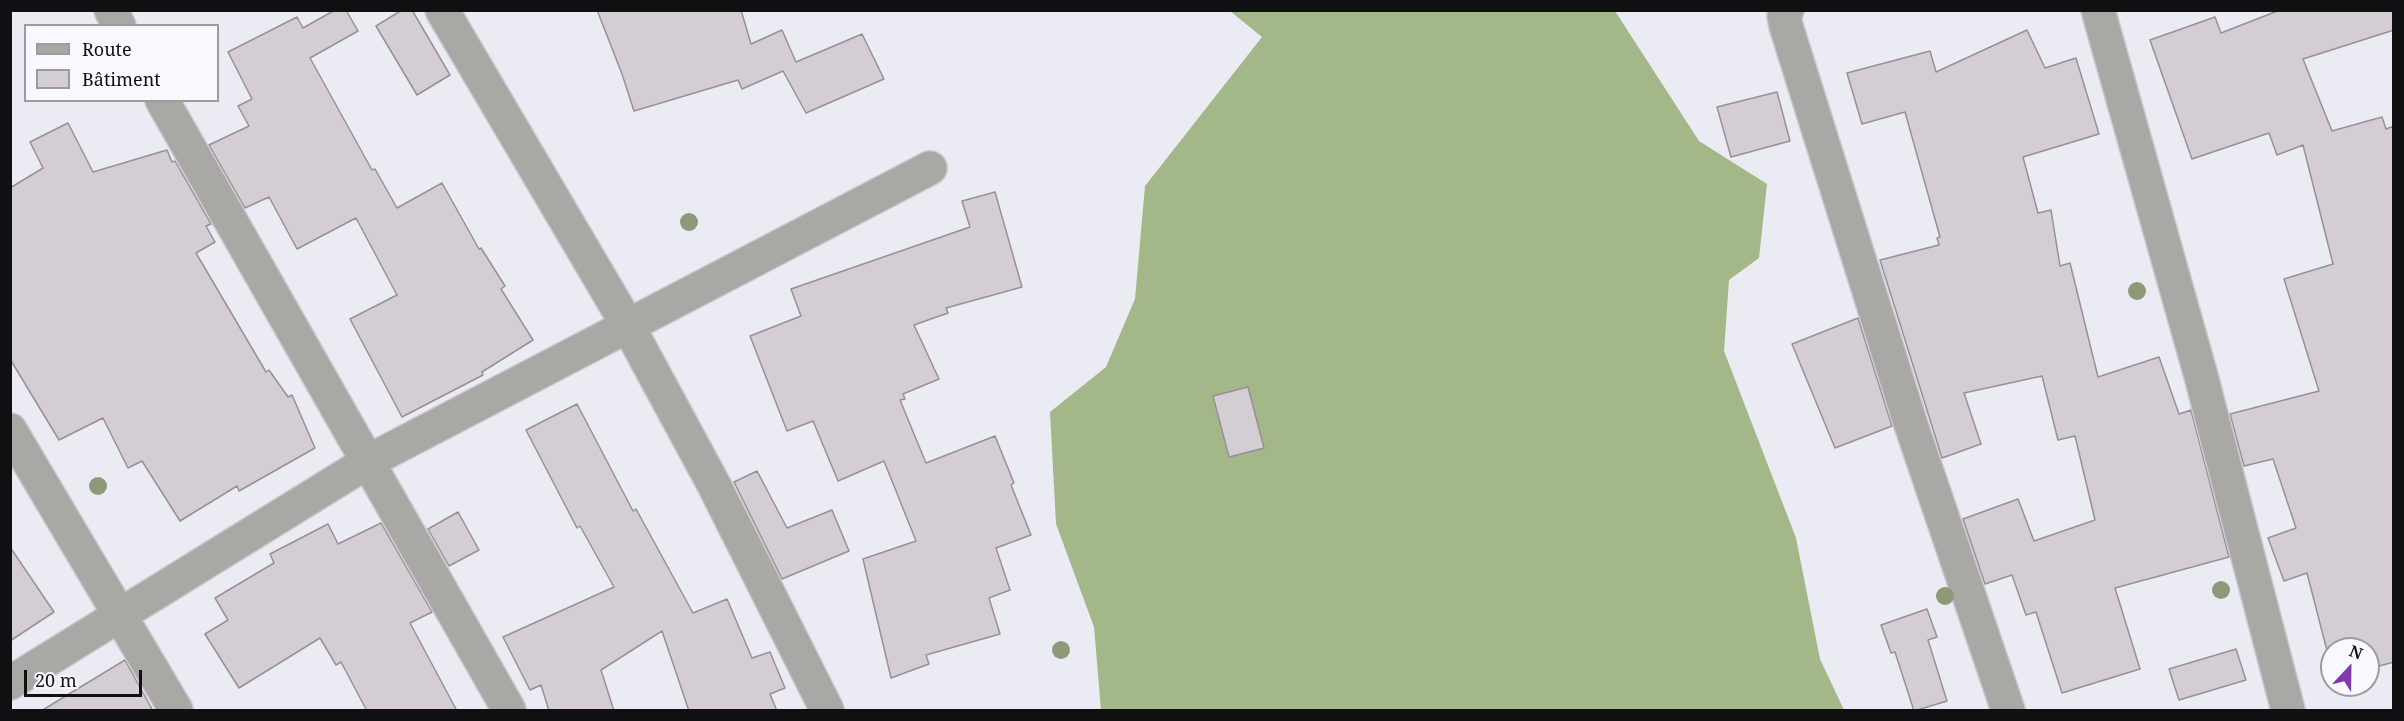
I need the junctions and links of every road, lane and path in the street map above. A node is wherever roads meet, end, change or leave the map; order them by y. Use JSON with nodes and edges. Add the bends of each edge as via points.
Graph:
{"nodes":[{"id":1,"x":111,"y":10,"type":"edge"},
{"id":2,"x":442,"y":10,"type":"edge"},
{"id":3,"x":1787,"y":10,"type":"edge"},
{"id":4,"x":2098,"y":10,"type":"edge"},
{"id":5,"x":118,"y":24,"type":"edge"},
{"id":6,"x":163,"y":102,"type":"edge"},
{"id":7,"x":930,"y":168,"type":"dead end"},
{"id":8,"x":627,"y":324,"type":"junction"},
{"id":9,"x":10,"y":430,"type":"edge"},
{"id":10,"x":369,"y":461,"type":"junction"},
{"id":11,"x":120,"y":616,"type":"junction"},
{"id":12,"x":10,"y":683,"type":"edge"},
{"id":13,"x":176,"y":711,"type":"edge"},
{"id":14,"x":509,"y":711,"type":"edge"},
{"id":15,"x":828,"y":711,"type":"edge"},
{"id":16,"x":2008,"y":711,"type":"edge"},
{"id":17,"x":2288,"y":711,"type":"edge"}],
"edges":[{"from":1,"to":5,"type":"street"},
{"from":2,"to":8,"type":"street"},
{"from":3,"to":16,"type":"street","via":[[1786,27],[1896,379]]},
{"from":4,"to":17,"type":"street","via":[[2201,376]]},
{"from":6,"to":10,"type":"street"},
{"from":7,"to":8,"type":"street"},
{"from":8,"to":10,"type":"street"},
{"from":8,"to":15,"type":"street"},
{"from":9,"to":11,"type":"street"},
{"from":10,"to":11,"type":"street"},
{"from":10,"to":14,"type":"street"},
{"from":11,"to":12,"type":"street"},
{"from":11,"to":13,"type":"street"}]}
